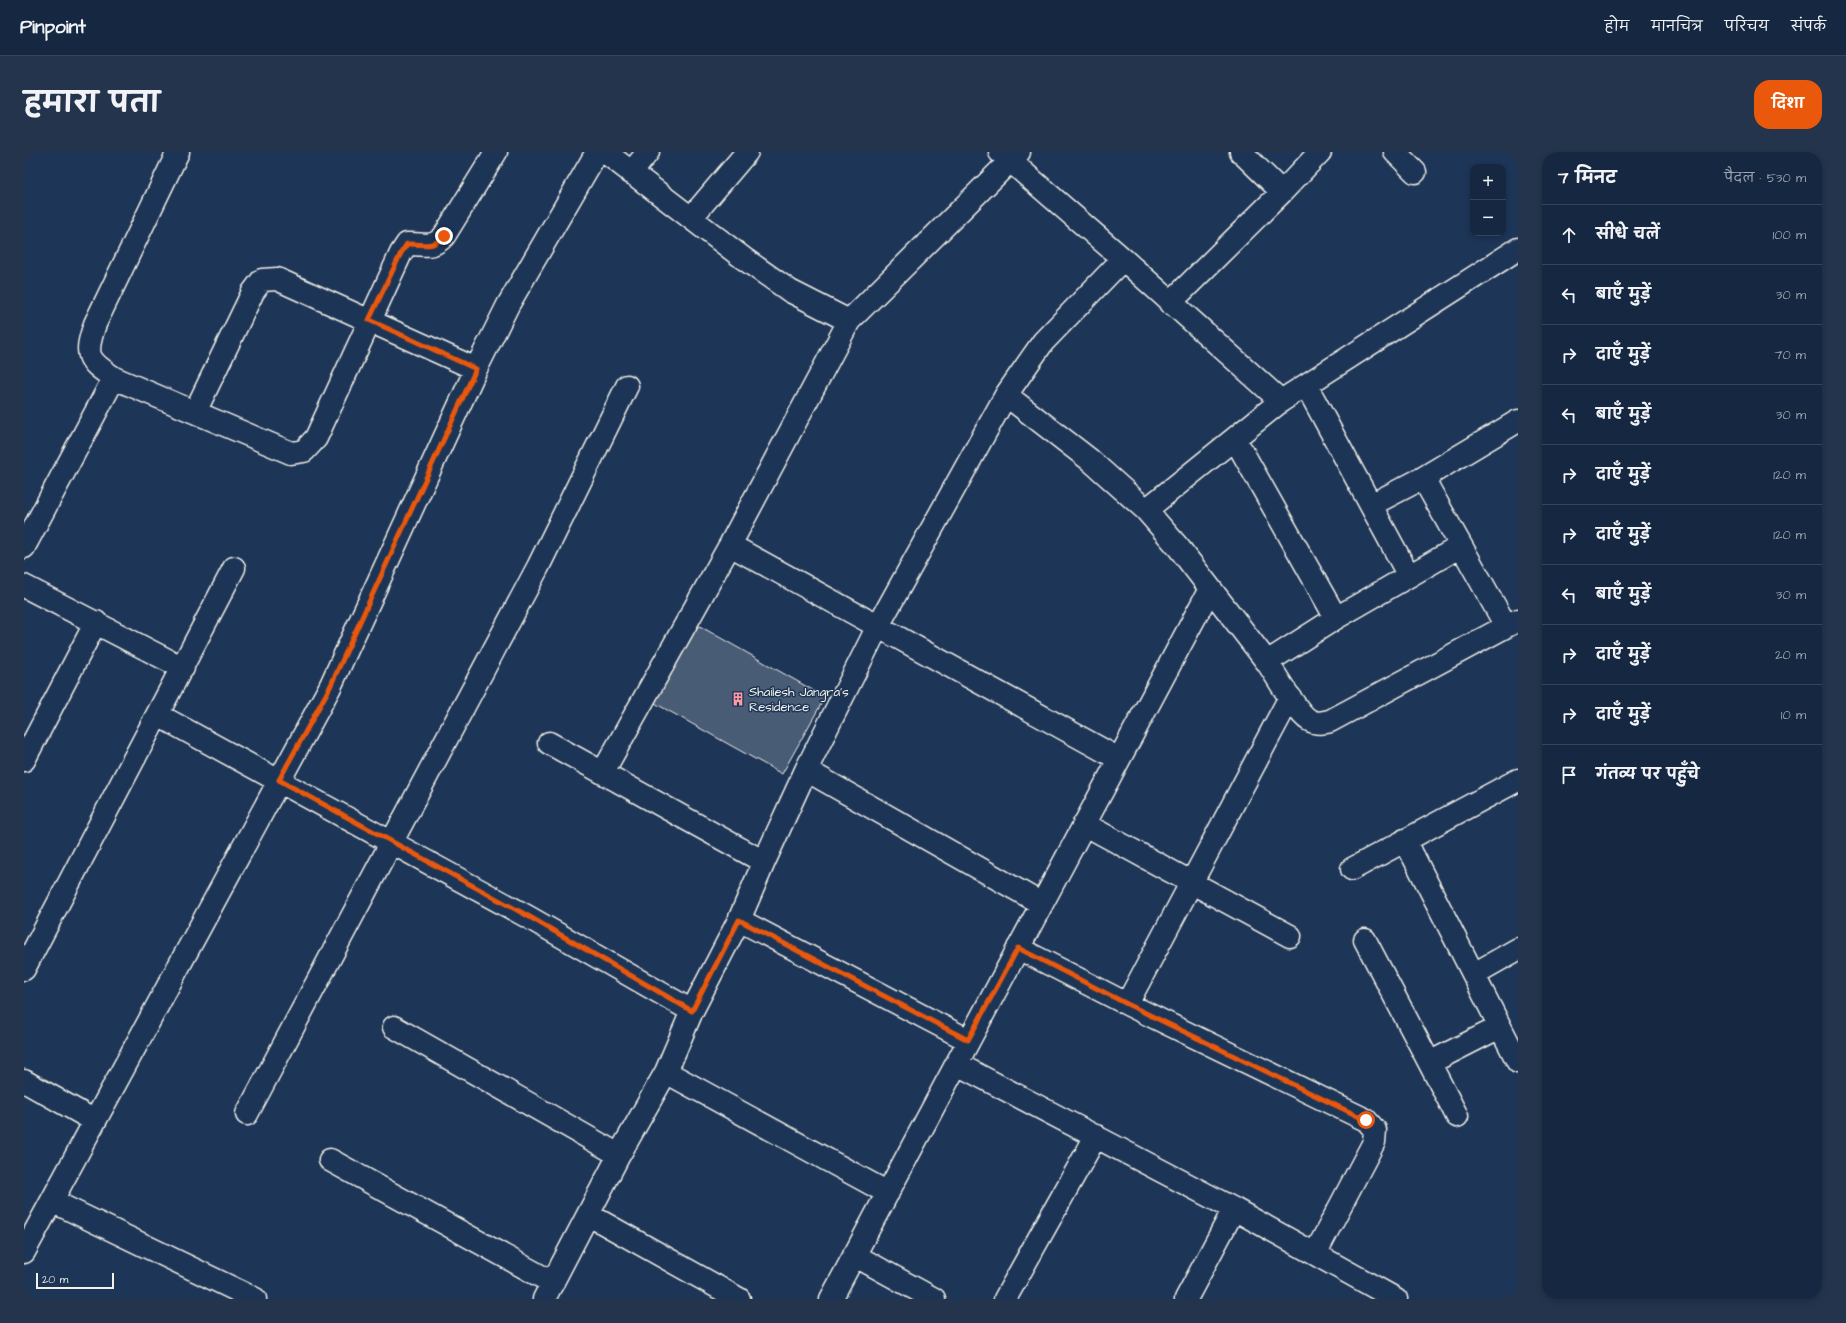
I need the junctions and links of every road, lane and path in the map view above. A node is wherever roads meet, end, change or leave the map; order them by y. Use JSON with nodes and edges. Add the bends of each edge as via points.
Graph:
{"nodes":[{"id":1,"x":178,"y":152,"type":"edge"},
{"id":2,"x":496,"y":152,"type":"edge"},
{"id":3,"x":597,"y":152,"type":"edge"},
{"id":4,"x":605,"y":152,"type":"edge"},
{"id":5,"x":648,"y":152,"type":"edge"},
{"id":6,"x":747,"y":152,"type":"edge"},
{"id":7,"x":1241,"y":152,"type":"edge"},
{"id":8,"x":1320,"y":152,"type":"edge"},
{"id":9,"x":1395,"y":152,"type":"edge"},
{"id":10,"x":1010,"y":155,"type":"edge"},
{"id":11,"x":1415,"y":172,"type":"dead end"},
{"id":12,"x":631,"y":173,"type":"junction"},
{"id":13,"x":1282,"y":192,"type":"junction"},
{"id":14,"x":691,"y":218,"type":"junction"},
{"id":15,"x":1518,"y":249,"type":"edge"},
{"id":16,"x":1123,"y":259,"type":"junction"},
{"id":17,"x":1170,"y":303,"type":"junction"},
{"id":18,"x":369,"y":320,"type":"junction"},
{"id":19,"x":849,"y":321,"type":"junction"},
{"id":20,"x":476,"y":369,"type":"junction"},
{"id":21,"x":114,"y":378,"type":"junction"},
{"id":22,"x":1306,"y":385,"type":"junction"},
{"id":23,"x":627,"y":386,"type":"dead end"},
{"id":24,"x":1006,"y":395,"type":"junction"},
{"id":25,"x":1281,"y":401,"type":"junction"},
{"id":26,"x":195,"y":412,"type":"junction"},
{"id":27,"x":1518,"y":421,"type":"edge"},
{"id":28,"x":1235,"y":439,"type":"junction"},
{"id":29,"x":1423,"y":478,"type":"junction"},
{"id":30,"x":1371,"y":505,"type":"junction"},
{"id":31,"x":1146,"y":510,"type":"junction"},
{"id":32,"x":730,"y":545,"type":"junction"},
{"id":33,"x":1461,"y":546,"type":"junction"},
{"id":34,"x":24,"y":547,"type":"edge"},
{"id":35,"x":234,"y":568,"type":"dead end"},
{"id":36,"x":1409,"y":576,"type":"junction"},
{"id":37,"x":24,"y":586,"type":"edge"},
{"id":38,"x":1210,"y":589,"type":"junction"},
{"id":39,"x":1336,"y":618,"type":"junction"},
{"id":40,"x":96,"y":622,"type":"junction"},
{"id":41,"x":1512,"y":623,"type":"edge"},
{"id":42,"x":878,"y":626,"type":"junction"},
{"id":43,"x":1267,"y":662,"type":"junction"},
{"id":44,"x":183,"y":668,"type":"junction"},
{"id":45,"x":1290,"y":697,"type":"junction"},
{"id":46,"x":158,"y":715,"type":"junction"},
{"id":47,"x":549,"y":743,"type":"dead end"},
{"id":48,"x":1119,"y":759,"type":"junction"},
{"id":49,"x":24,"y":760,"type":"edge"},
{"id":50,"x":806,"y":770,"type":"junction"},
{"id":51,"x":602,"y":772,"type":"junction"},
{"id":52,"x":279,"y":780,"type":"junction"},
{"id":53,"x":1518,"y":780,"type":"edge"},
{"id":54,"x":1084,"y":824,"type":"junction"},
{"id":55,"x":1405,"y":840,"type":"junction"},
{"id":56,"x":392,"y":843,"type":"junction"},
{"id":57,"x":764,"y":862,"type":"junction"},
{"id":58,"x":1352,"y":869,"type":"dead end"},
{"id":59,"x":1193,"y":882,"type":"junction"},
{"id":60,"x":1042,"y":904,"type":"junction"},
{"id":61,"x":739,"y":920,"type":"junction"},
{"id":62,"x":1290,"y":936,"type":"dead end"},
{"id":63,"x":1365,"y":940,"type":"dead end"},
{"id":64,"x":1018,"y":948,"type":"junction"},
{"id":65,"x":1518,"y":949,"type":"edge"},
{"id":66,"x":24,"y":970,"type":"edge"},
{"id":67,"x":1474,"y":974,"type":"junction"},
{"id":68,"x":1127,"y":1004,"type":"junction"},
{"id":69,"x":692,"y":1011,"type":"junction"},
{"id":70,"x":394,"y":1027,"type":"dead end"},
{"id":71,"x":1500,"y":1027,"type":"junction"},
{"id":72,"x":968,"y":1040,"type":"junction"},
{"id":73,"x":1518,"y":1062,"type":"edge"},
{"id":74,"x":957,"y":1064,"type":"junction"},
{"id":75,"x":1430,"y":1064,"type":"junction"},
{"id":76,"x":666,"y":1072,"type":"junction"},
{"id":77,"x":24,"y":1082,"type":"edge"},
{"id":78,"x":247,"y":1114,"type":"dead end"},
{"id":79,"x":1457,"y":1116,"type":"dead end"},
{"id":80,"x":95,"y":1121,"type":"junction"},
{"id":81,"x":1096,"y":1136,"type":"junction"},
{"id":82,"x":619,"y":1155,"type":"junction"},
{"id":83,"x":330,"y":1160,"type":"dead end"},
{"id":84,"x":888,"y":1193,"type":"junction"},
{"id":85,"x":52,"y":1200,"type":"junction"},
{"id":86,"x":1234,"y":1209,"type":"junction"},
{"id":87,"x":589,"y":1215,"type":"junction"},
{"id":88,"x":24,"y":1252,"type":"edge"},
{"id":89,"x":1315,"y":1254,"type":"junction"},
{"id":90,"x":854,"y":1255,"type":"junction"},
{"id":91,"x":549,"y":1291,"type":"edge"},
{"id":92,"x":255,"y":1299,"type":"edge"},
{"id":93,"x":738,"y":1299,"type":"edge"},
{"id":94,"x":831,"y":1299,"type":"edge"},
{"id":95,"x":934,"y":1299,"type":"edge"},
{"id":96,"x":1005,"y":1299,"type":"edge"},
{"id":97,"x":1186,"y":1299,"type":"edge"},
{"id":98,"x":1396,"y":1299,"type":"edge"}],
"edges":[{"from":1,"to":21,"type":"street","via":[[95,324],[89,342],[89,354],[96,366]]},
{"from":2,"to":18,"type":"street","via":[[438,243],[429,246],[407,244]]},
{"from":3,"to":20,"type":"street","via":[[508,305]]},
{"from":4,"to":12,"type":"street"},
{"from":5,"to":12,"type":"street"},
{"from":6,"to":14,"type":"street"},
{"from":7,"to":13,"type":"street"},
{"from":8,"to":13,"type":"street"},
{"from":9,"to":11,"type":"street"},
{"from":10,"to":16,"type":"street"},
{"from":10,"to":19,"type":"street"},
{"from":12,"to":14,"type":"street"},
{"from":13,"to":17,"type":"street"},
{"from":14,"to":19,"type":"street","via":[[790,291]]},
{"from":15,"to":22,"type":"street"},
{"from":16,"to":17,"type":"street"},
{"from":16,"to":24,"type":"street","via":[[1043,342]]},
{"from":17,"to":25,"type":"street"},
{"from":18,"to":20,"type":"street"},
{"from":18,"to":26,"type":"street","via":[[277,279],[262,280],[253,292]]},
{"from":18,"to":26,"type":"street","via":[[316,438],[304,451],[291,452]]},
{"from":19,"to":32,"type":"street"},
{"from":20,"to":52,"type":"street","via":[[330,687]]},
{"from":21,"to":26,"type":"street"},
{"from":21,"to":34,"type":"street"},
{"from":22,"to":25,"type":"street"},
{"from":22,"to":30,"type":"street"},
{"from":23,"to":56,"type":"street","via":[[538,567]]},
{"from":24,"to":31,"type":"street","via":[[1090,460]]},
{"from":24,"to":42,"type":"street"},
{"from":25,"to":28,"type":"street"},
{"from":27,"to":29,"type":"street"},
{"from":28,"to":31,"type":"street"},
{"from":28,"to":39,"type":"street"},
{"from":29,"to":30,"type":"street"},
{"from":29,"to":33,"type":"street"},
{"from":30,"to":36,"type":"street"},
{"from":31,"to":38,"type":"street"},
{"from":32,"to":42,"type":"street"},
{"from":32,"to":51,"type":"street"},
{"from":33,"to":36,"type":"street"},
{"from":33,"to":41,"type":"street"},
{"from":35,"to":44,"type":"street"},
{"from":36,"to":39,"type":"street"},
{"from":37,"to":40,"type":"street"},
{"from":38,"to":43,"type":"street"},
{"from":38,"to":48,"type":"street"},
{"from":39,"to":43,"type":"street"},
{"from":40,"to":44,"type":"street"},
{"from":40,"to":49,"type":"street"},
{"from":41,"to":45,"type":"street","via":[[1319,724],[1308,720]]},
{"from":42,"to":48,"type":"street"},
{"from":42,"to":50,"type":"street"},
{"from":43,"to":45,"type":"street"},
{"from":44,"to":46,"type":"street"},
{"from":45,"to":59,"type":"street"},
{"from":46,"to":52,"type":"street"},
{"from":46,"to":66,"type":"street"},
{"from":47,"to":51,"type":"street"},
{"from":48,"to":54,"type":"street"},
{"from":50,"to":57,"type":"street"},
{"from":50,"to":60,"type":"street"},
{"from":51,"to":57,"type":"street"},
{"from":52,"to":56,"type":"street"},
{"from":52,"to":80,"type":"street"},
{"from":53,"to":55,"type":"street"},
{"from":54,"to":59,"type":"street"},
{"from":54,"to":60,"type":"street"},
{"from":55,"to":58,"type":"street"},
{"from":55,"to":67,"type":"street"},
{"from":56,"to":69,"type":"street","via":[[528,916]]},
{"from":56,"to":78,"type":"street"},
{"from":57,"to":61,"type":"street"},
{"from":59,"to":62,"type":"street"},
{"from":59,"to":68,"type":"street"},
{"from":60,"to":64,"type":"street"},
{"from":61,"to":69,"type":"street"},
{"from":61,"to":72,"type":"street"},
{"from":63,"to":75,"type":"street"},
{"from":64,"to":68,"type":"street"},
{"from":64,"to":72,"type":"street"},
{"from":65,"to":67,"type":"street"},
{"from":67,"to":71,"type":"street"},
{"from":68,"to":89,"type":"street","via":[[1366,1120],[1375,1130],[1374,1142]]},
{"from":69,"to":76,"type":"street"},
{"from":70,"to":82,"type":"street"},
{"from":71,"to":73,"type":"street"},
{"from":71,"to":75,"type":"street"},
{"from":72,"to":74,"type":"street"},
{"from":74,"to":81,"type":"street"},
{"from":74,"to":84,"type":"street"},
{"from":75,"to":79,"type":"street"},
{"from":76,"to":82,"type":"street"},
{"from":76,"to":84,"type":"street"},
{"from":77,"to":80,"type":"street"},
{"from":80,"to":85,"type":"street"},
{"from":81,"to":86,"type":"street"},
{"from":81,"to":96,"type":"street"},
{"from":82,"to":87,"type":"street"},
{"from":83,"to":91,"type":"street"},
{"from":84,"to":90,"type":"street"},
{"from":85,"to":88,"type":"street"},
{"from":85,"to":92,"type":"street"},
{"from":86,"to":89,"type":"street"},
{"from":86,"to":97,"type":"street"},
{"from":87,"to":91,"type":"street"},
{"from":87,"to":93,"type":"street"},
{"from":89,"to":98,"type":"street"},
{"from":90,"to":94,"type":"street"},
{"from":90,"to":95,"type":"street"}]}
